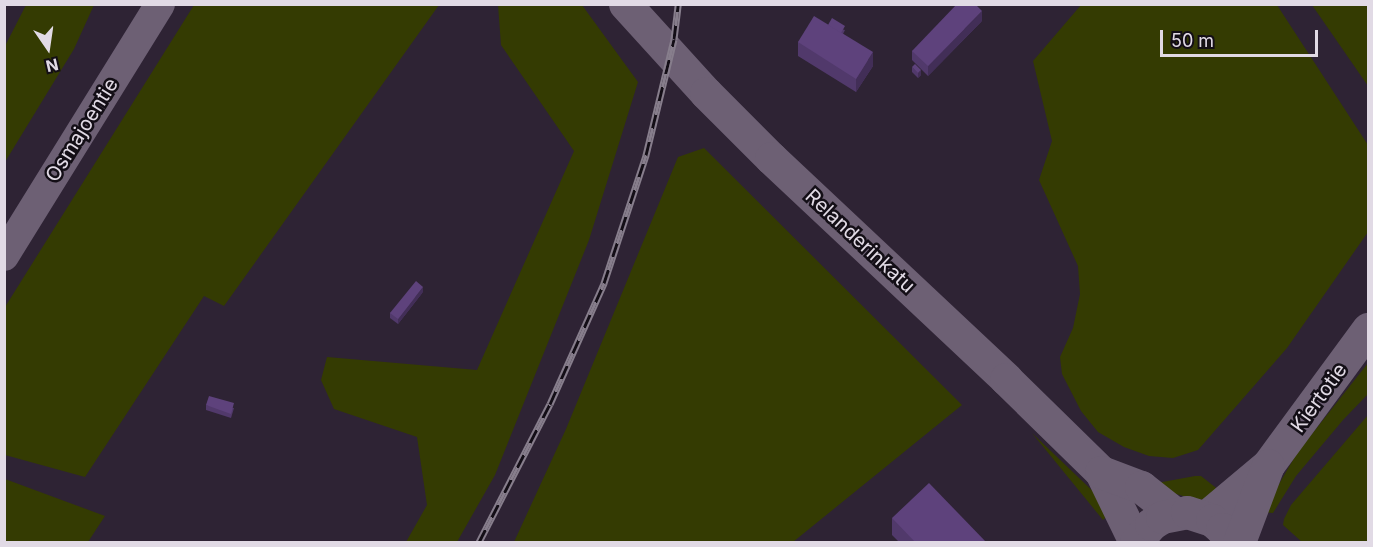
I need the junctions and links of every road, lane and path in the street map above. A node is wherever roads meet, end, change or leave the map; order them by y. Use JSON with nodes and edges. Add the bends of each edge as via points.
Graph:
{"nodes":[{"id":1,"x":160,"y":4,"type":"edge"},
{"id":2,"x":630,"y":11,"type":"edge"},
{"id":3,"x":4,"y":256,"type":"edge"},
{"id":4,"x":1368,"y":329,"type":"edge"},
{"id":5,"x":1268,"y":465,"type":"junction"},
{"id":6,"x":1101,"y":472,"type":"junction"},
{"id":7,"x":1190,"y":515,"type":"junction"},
{"id":8,"x":1135,"y":543,"type":"edge"},
{"id":9,"x":1232,"y":543,"type":"edge"},
{"id":10,"x":1239,"y":543,"type":"edge"}],
"edges":[{"from":1,"to":3,"type":"street","name":"Osmajoentie"},
{"from":2,"to":6,"type":"main road","name":"Relanderinkatu","via":[[706,93]]},
{"from":4,"to":5,"type":"main road","name":"Kiertotie"},
{"from":5,"to":7,"type":"main road","name":"Kiertotie"},
{"from":5,"to":10,"type":"main road","name":"Kiertotie"},
{"from":6,"to":7,"type":"main road","name":"Relanderinkatu","via":[[1141,487]]},
{"from":6,"to":8,"type":"main road","name":"Relanderinkatu"},
{"from":7,"to":8,"type":"main road","name":"Kiertotie","via":[[1151,524]]},
{"from":7,"to":9,"type":"main road","name":"Relanderinkatu","via":[[1222,529]]}]}
